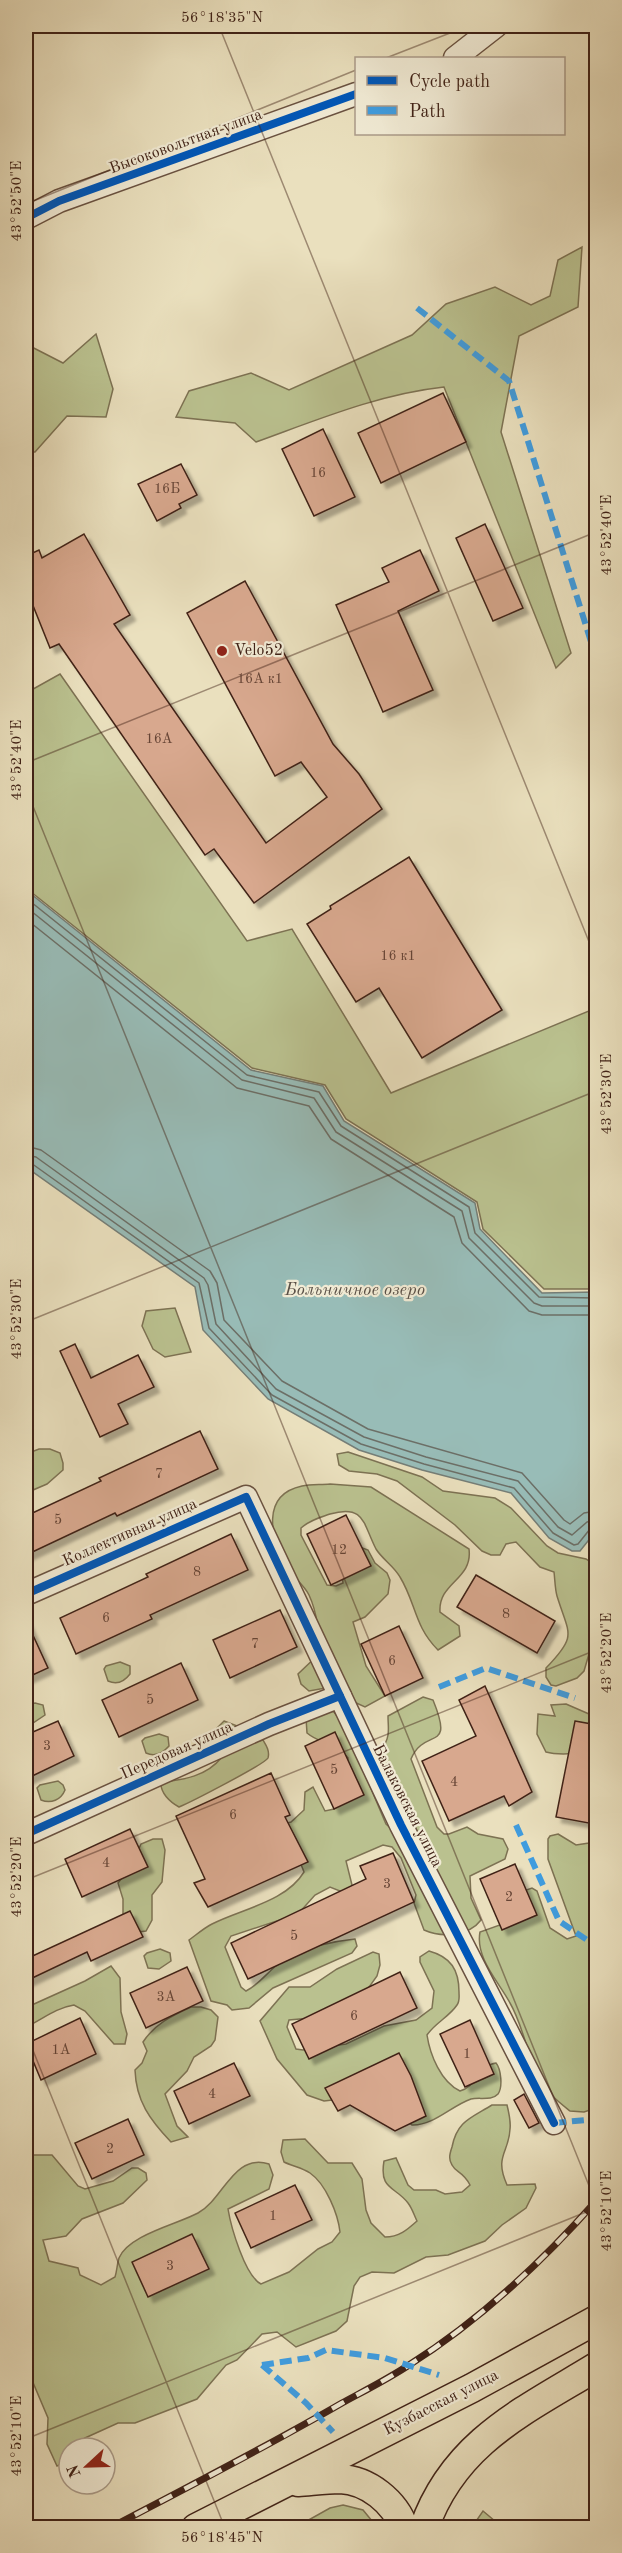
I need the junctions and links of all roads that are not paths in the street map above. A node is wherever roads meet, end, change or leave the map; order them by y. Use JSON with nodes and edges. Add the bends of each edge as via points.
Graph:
{"nodes":[{"id":1,"x":496,"y":26,"type":"edge"},
{"id":2,"x":456,"y":57,"type":"edge"},
{"id":3,"x":355,"y":95,"type":"edge"},
{"id":4,"x":26,"y":218,"type":"edge"},
{"id":5,"x":246,"y":1497,"type":"joint"},
{"id":6,"x":26,"y":1594,"type":"edge"},
{"id":7,"x":340,"y":1696,"type":"junction"},
{"id":8,"x":26,"y":1834,"type":"edge"},
{"id":9,"x":554,"y":2123,"type":"dead end"},
{"id":10,"x":597,"y":2320,"type":"edge"},
{"id":11,"x":597,"y":2367,"type":"edge"},
{"id":12,"x":284,"y":2483,"type":"junction"},
{"id":13,"x":218,"y":2521,"type":"edge"},
{"id":14,"x":196,"y":2528,"type":"edge"},
{"id":15,"x":405,"y":2528,"type":"edge"},
{"id":16,"x":424,"y":2528,"type":"edge"}],
"edges":[{"from":1,"to":2,"type":"street"},
{"from":3,"to":4,"type":"street","name":"Высоковольтная улица","via":[[59,201]]},
{"from":5,"to":6,"type":"street","name":"Коллективная улица"},
{"from":5,"to":7,"type":"street","name":"Балаковская улица"},
{"from":7,"to":8,"type":"street","name":"Передовая улица"},
{"from":7,"to":9,"type":"street","name":"Балаковская улица","via":[[401,1825]]},
{"from":10,"to":12,"type":"main road","name":"Кузбасская улица"},
{"from":11,"to":16,"type":"main road","via":[[505,2421],[466,2456],[432,2505]]},
{"from":12,"to":13,"type":"main road","name":"Кузбасская улица"},
{"from":12,"to":15,"type":"main road","via":[[342,2479],[366,2485],[386,2500]]},
{"from":13,"to":14,"type":"main road","name":"Кузбасская улица"}]}
